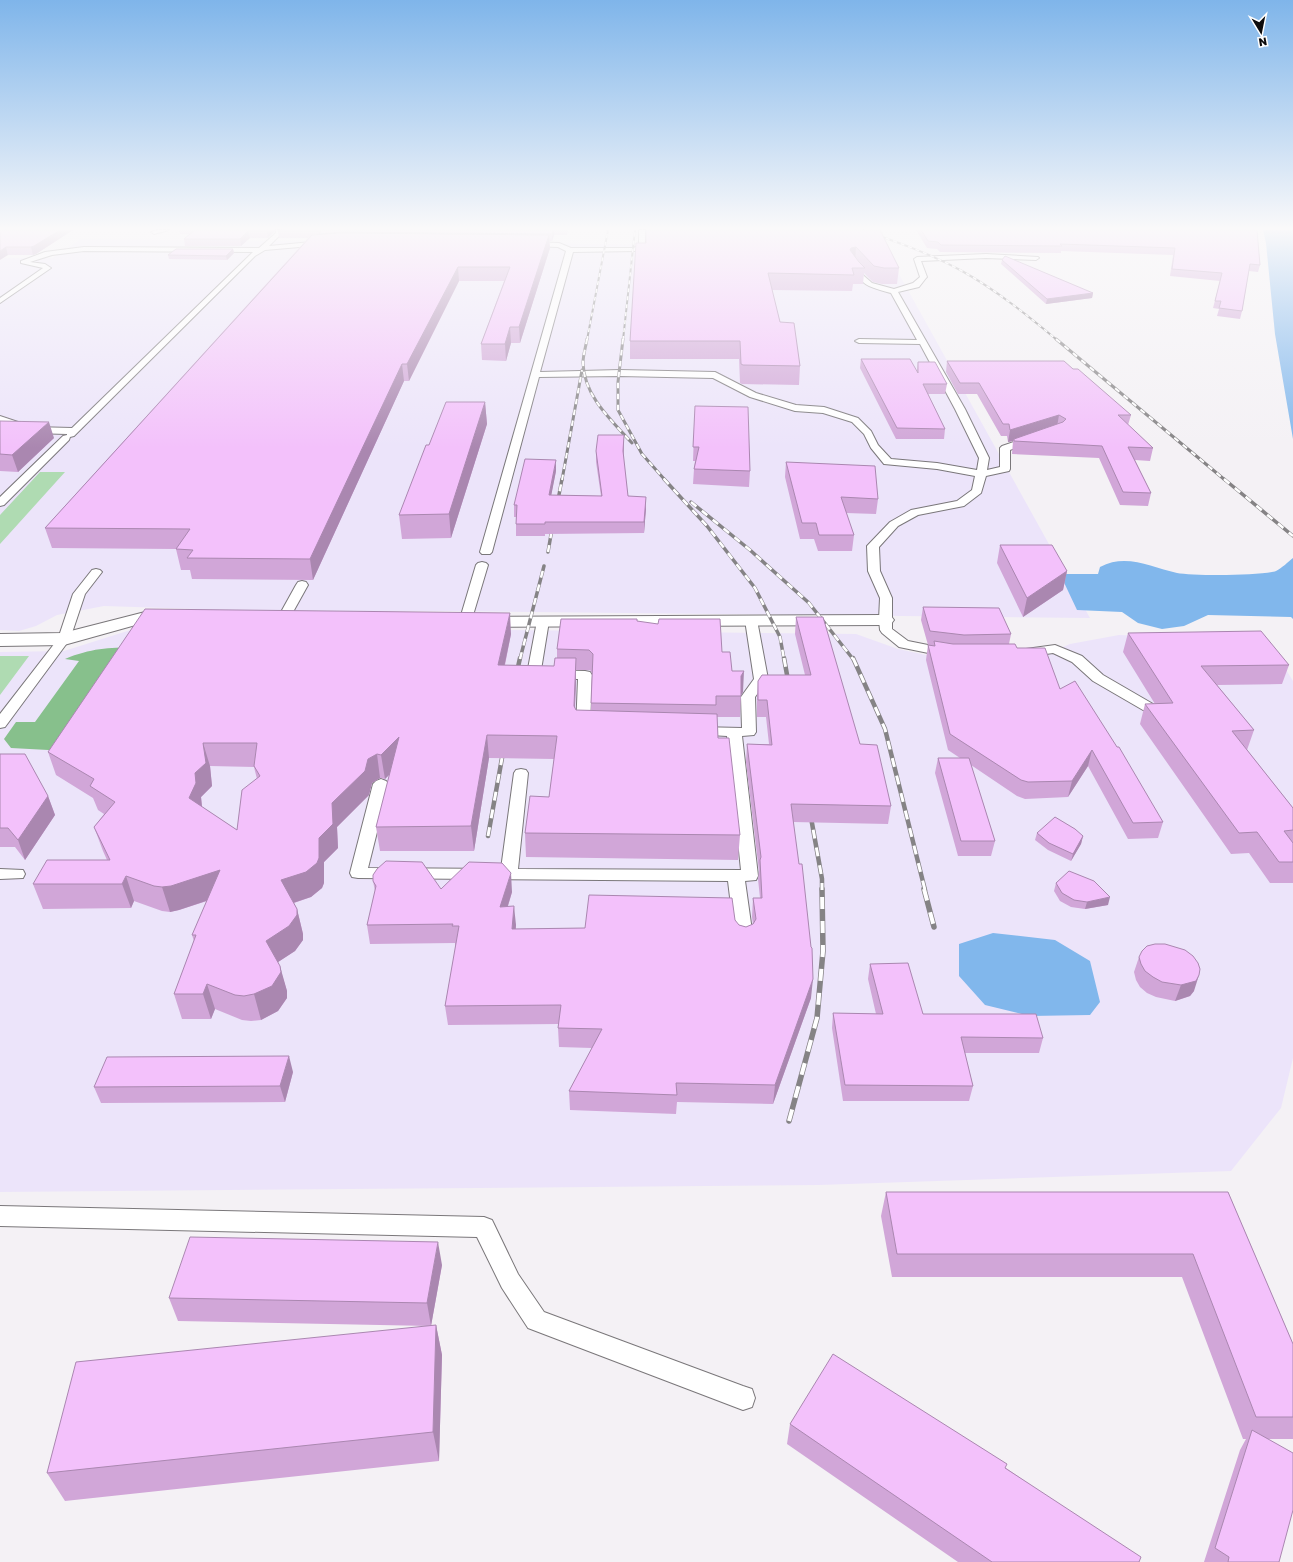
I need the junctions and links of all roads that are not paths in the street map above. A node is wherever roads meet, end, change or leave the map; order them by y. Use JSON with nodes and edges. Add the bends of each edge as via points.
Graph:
{"nodes":[{"id":1,"x":203,"y":303,"type":"edge"},
{"id":2,"x":555,"y":303,"type":"edge"},
{"id":3,"x":901,"y":303,"type":"edge"},
{"id":4,"x":859,"y":341,"type":"dead end"},
{"id":5,"x":923,"y":342,"type":"junction"},
{"id":6,"x":534,"y":374,"type":"junction"},
{"id":7,"x":0,"y":419,"type":"edge"},
{"id":8,"x":70,"y":434,"type":"junction"},
{"id":9,"x":1042,"y":436,"type":"edge"},
{"id":10,"x":981,"y":474,"type":"junction"},
{"id":11,"x":0,"y":503,"type":"edge"},
{"id":12,"x":486,"y":552,"type":"dead end"},
{"id":13,"x":482,"y":565,"type":"dead end"},
{"id":14,"x":96,"y":572,"type":"dead end"},
{"id":15,"x":302,"y":585,"type":"dead end"},
{"id":16,"x":178,"y":616,"type":"edge"},
{"id":17,"x":751,"y":620,"type":"junction"},
{"id":18,"x":884,"y":620,"type":"junction"},
{"id":19,"x":282,"y":621,"type":"edge"},
{"id":20,"x":543,"y":621,"type":"junction"},
{"id":21,"x":457,"y":622,"type":"joint"},
{"id":22,"x":64,"y":639,"type":"junction"},
{"id":23,"x":0,"y":640,"type":"edge"},
{"id":24,"x":1011,"y":653,"type":"edge"},
{"id":25,"x":957,"y":654,"type":"edge"},
{"id":26,"x":1148,"y":707,"type":"edge"},
{"id":27,"x":0,"y":724,"type":"edge"},
{"id":28,"x":599,"y":729,"type":"edge"},
{"id":29,"x":686,"y":731,"type":"edge"},
{"id":30,"x":734,"y":732,"type":"junction"},
{"id":31,"x":521,"y":773,"type":"dead end"},
{"id":32,"x":381,"y":784,"type":"dead end"},
{"id":33,"x":0,"y":874,"type":"edge"},
{"id":34,"x":16,"y":874,"type":"dead end"},
{"id":35,"x":509,"y":874,"type":"junction"},
{"id":36,"x":736,"y":876,"type":"junction"},
{"id":37,"x":744,"y":938,"type":"edge"},
{"id":38,"x":0,"y":1216,"type":"edge"},
{"id":39,"x":743,"y":1398,"type":"dead end"}],
"edges":[{"from":1,"to":8,"type":"lane"},
{"from":2,"to":6,"type":"lane"},
{"from":3,"to":5,"type":"lane"},
{"from":4,"to":5,"type":"lane"},
{"from":5,"to":10,"type":"lane","via":[[984,458]]},
{"from":6,"to":10,"type":"lane","via":[[715,375],[753,395],[795,408],[824,410],[855,420],[868,433],[874,446],[888,462],[937,466]]},
{"from":6,"to":12,"type":"lane"},
{"from":7,"to":8,"type":"lane","via":[[32,430]]},
{"from":8,"to":11,"type":"lane"},
{"from":9,"to":10,"type":"lane","via":[[1005,448],[1005,469]]},
{"from":10,"to":18,"type":"lane","via":[[977,491],[960,504],[915,512],[894,524],[873,546],[874,571],[886,598]]},
{"from":13,"to":21,"type":"lane"},
{"from":14,"to":22,"type":"lane","via":[[79,594]]},
{"from":15,"to":19,"type":"lane"},
{"from":16,"to":22,"type":"street","via":[[149,616]]},
{"from":17,"to":18,"type":"street"},
{"from":17,"to":20,"type":"street"},
{"from":17,"to":30,"type":"lane","via":[[761,679],[748,697],[749,732]]},
{"from":18,"to":25,"type":"lane","via":[[886,630],[904,644]]},
{"from":20,"to":21,"type":"street"},
{"from":20,"to":28,"type":"lane","via":[[534,674],[585,675],[583,729]]},
{"from":22,"to":23,"type":"street"},
{"from":22,"to":27,"type":"lane"},
{"from":24,"to":26,"type":"lane","via":[[1055,650],[1077,659],[1098,678]]},
{"from":29,"to":30,"type":"lane"},
{"from":30,"to":36,"type":"lane","via":[[750,876]]},
{"from":31,"to":35,"type":"lane"},
{"from":32,"to":35,"type":"lane","via":[[358,873]]},
{"from":33,"to":34,"type":"lane"},
{"from":35,"to":36,"type":"lane"},
{"from":36,"to":37,"type":"lane"},
{"from":38,"to":39,"type":"lane","via":[[484,1228],[510,1281],[536,1320]]}]}
